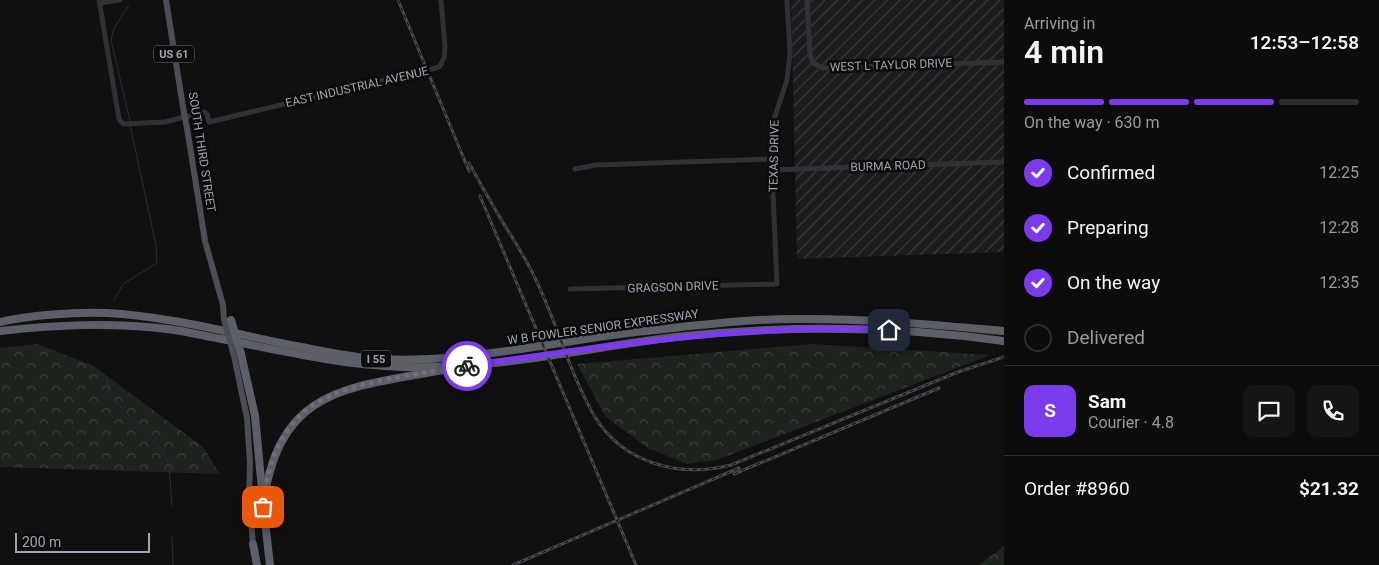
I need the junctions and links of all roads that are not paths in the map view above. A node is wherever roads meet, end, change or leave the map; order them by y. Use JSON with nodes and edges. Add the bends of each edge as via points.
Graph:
{"nodes":[{"id":1,"x":120,"y":0,"type":"edge"},
{"id":2,"x":166,"y":0,"type":"edge"},
{"id":3,"x":441,"y":0,"type":"edge"},
{"id":4,"x":788,"y":0,"type":"edge"},
{"id":5,"x":807,"y":0,"type":"edge"},
{"id":6,"x":99,"y":2,"type":"edge"},
{"id":7,"x":1004,"y":62,"type":"edge"},
{"id":8,"x":773,"y":159,"type":"junction"},
{"id":9,"x":1004,"y":162,"type":"edge"},
{"id":10,"x":575,"y":169,"type":"dead end"},
{"id":11,"x":772,"y":170,"type":"junction"},
{"id":12,"x":776,"y":284,"type":"joint"},
{"id":13,"x":570,"y":289,"type":"dead end"},
{"id":14,"x":228,"y":319,"type":"joint"},
{"id":15,"x":0,"y":322,"type":"edge"},
{"id":16,"x":0,"y":331,"type":"edge"},
{"id":17,"x":1004,"y":331,"type":"edge"},
{"id":18,"x":1004,"y":341,"type":"edge"},
{"id":19,"x":238,"y":355,"type":"junction"},
{"id":20,"x":468,"y":366,"type":"junction"},
{"id":21,"x":263,"y":507,"type":"junction"},
{"id":22,"x":253,"y":544,"type":"joint"},
{"id":23,"x":257,"y":563,"type":"edge"},
{"id":24,"x":270,"y":565,"type":"edge"}],
"edges":[{"from":1,"to":6,"type":"street"},
{"from":2,"to":14,"type":"main road","name":"SOUTH THIRD STREET","number":"US 61","bridge":true,"via":[[205,241]]},
{"from":3,"to":6,"type":"street","name":"EAST INDUSTRIAL AVENUE","via":[[445,54],[436,68],[209,122],[204,112],[165,122],[126,124],[119,120]]},
{"from":4,"to":8,"type":"street","name":"TEXAS DRIVE","via":[[790,53],[787,80],[774,119]]},
{"from":5,"to":7,"type":"street","name":"WEST L TAYLOR DRIVE","via":[[810,55],[812,63],[823,68]]},
{"from":8,"to":10,"type":"street","via":[[596,165]]},
{"from":8,"to":11,"type":"street","name":"TEXAS DRIVE"},
{"from":9,"to":11,"type":"street","name":"BURMA ROAD"},
{"from":11,"to":12,"type":"street","name":"TEXAS DRIVE"},
{"from":12,"to":13,"type":"street","name":"GRAGSON DRIVE"},
{"from":14,"to":19,"type":"highway","name":"SOUTH THIRD STREET","number":"US 61","bridge":true},
{"from":15,"to":17,"type":"highway","name":"W B FOWLER SENIOR EXPRESSWAY","number":"I 55","via":[[106,313],[164,320],[334,353],[375,359],[426,360],[731,322],[796,319],[907,322]]},
{"from":16,"to":20,"type":"highway","name":"W B FOWLER SENIOR EXPRESSWAY","number":"I 55","via":[[64,325],[121,325],[169,329],[341,362],[403,367]]},
{"from":18,"to":20,"type":"highway","name":"W B FOWLER SENIOR EXPRESSWAY","number":"I 55","via":[[872,329],[763,330],[672,338]]},
{"from":19,"to":21,"type":"highway","name":"SOUTH THIRD STREET","number":"US 61","via":[[255,416]]},
{"from":19,"to":22,"type":"main road","name":"SOUTH THIRD STREET","number":"US 61","via":[[247,418]]},
{"from":20,"to":21,"type":"highway","via":[[362,384],[336,393],[309,408],[278,446]]},
{"from":21,"to":24,"type":"highway","name":"SOUTH THIRD STREET","number":"US 61"},
{"from":22,"to":23,"type":"highway","name":"SOUTH THIRD STREET","number":"US 61"}]}
